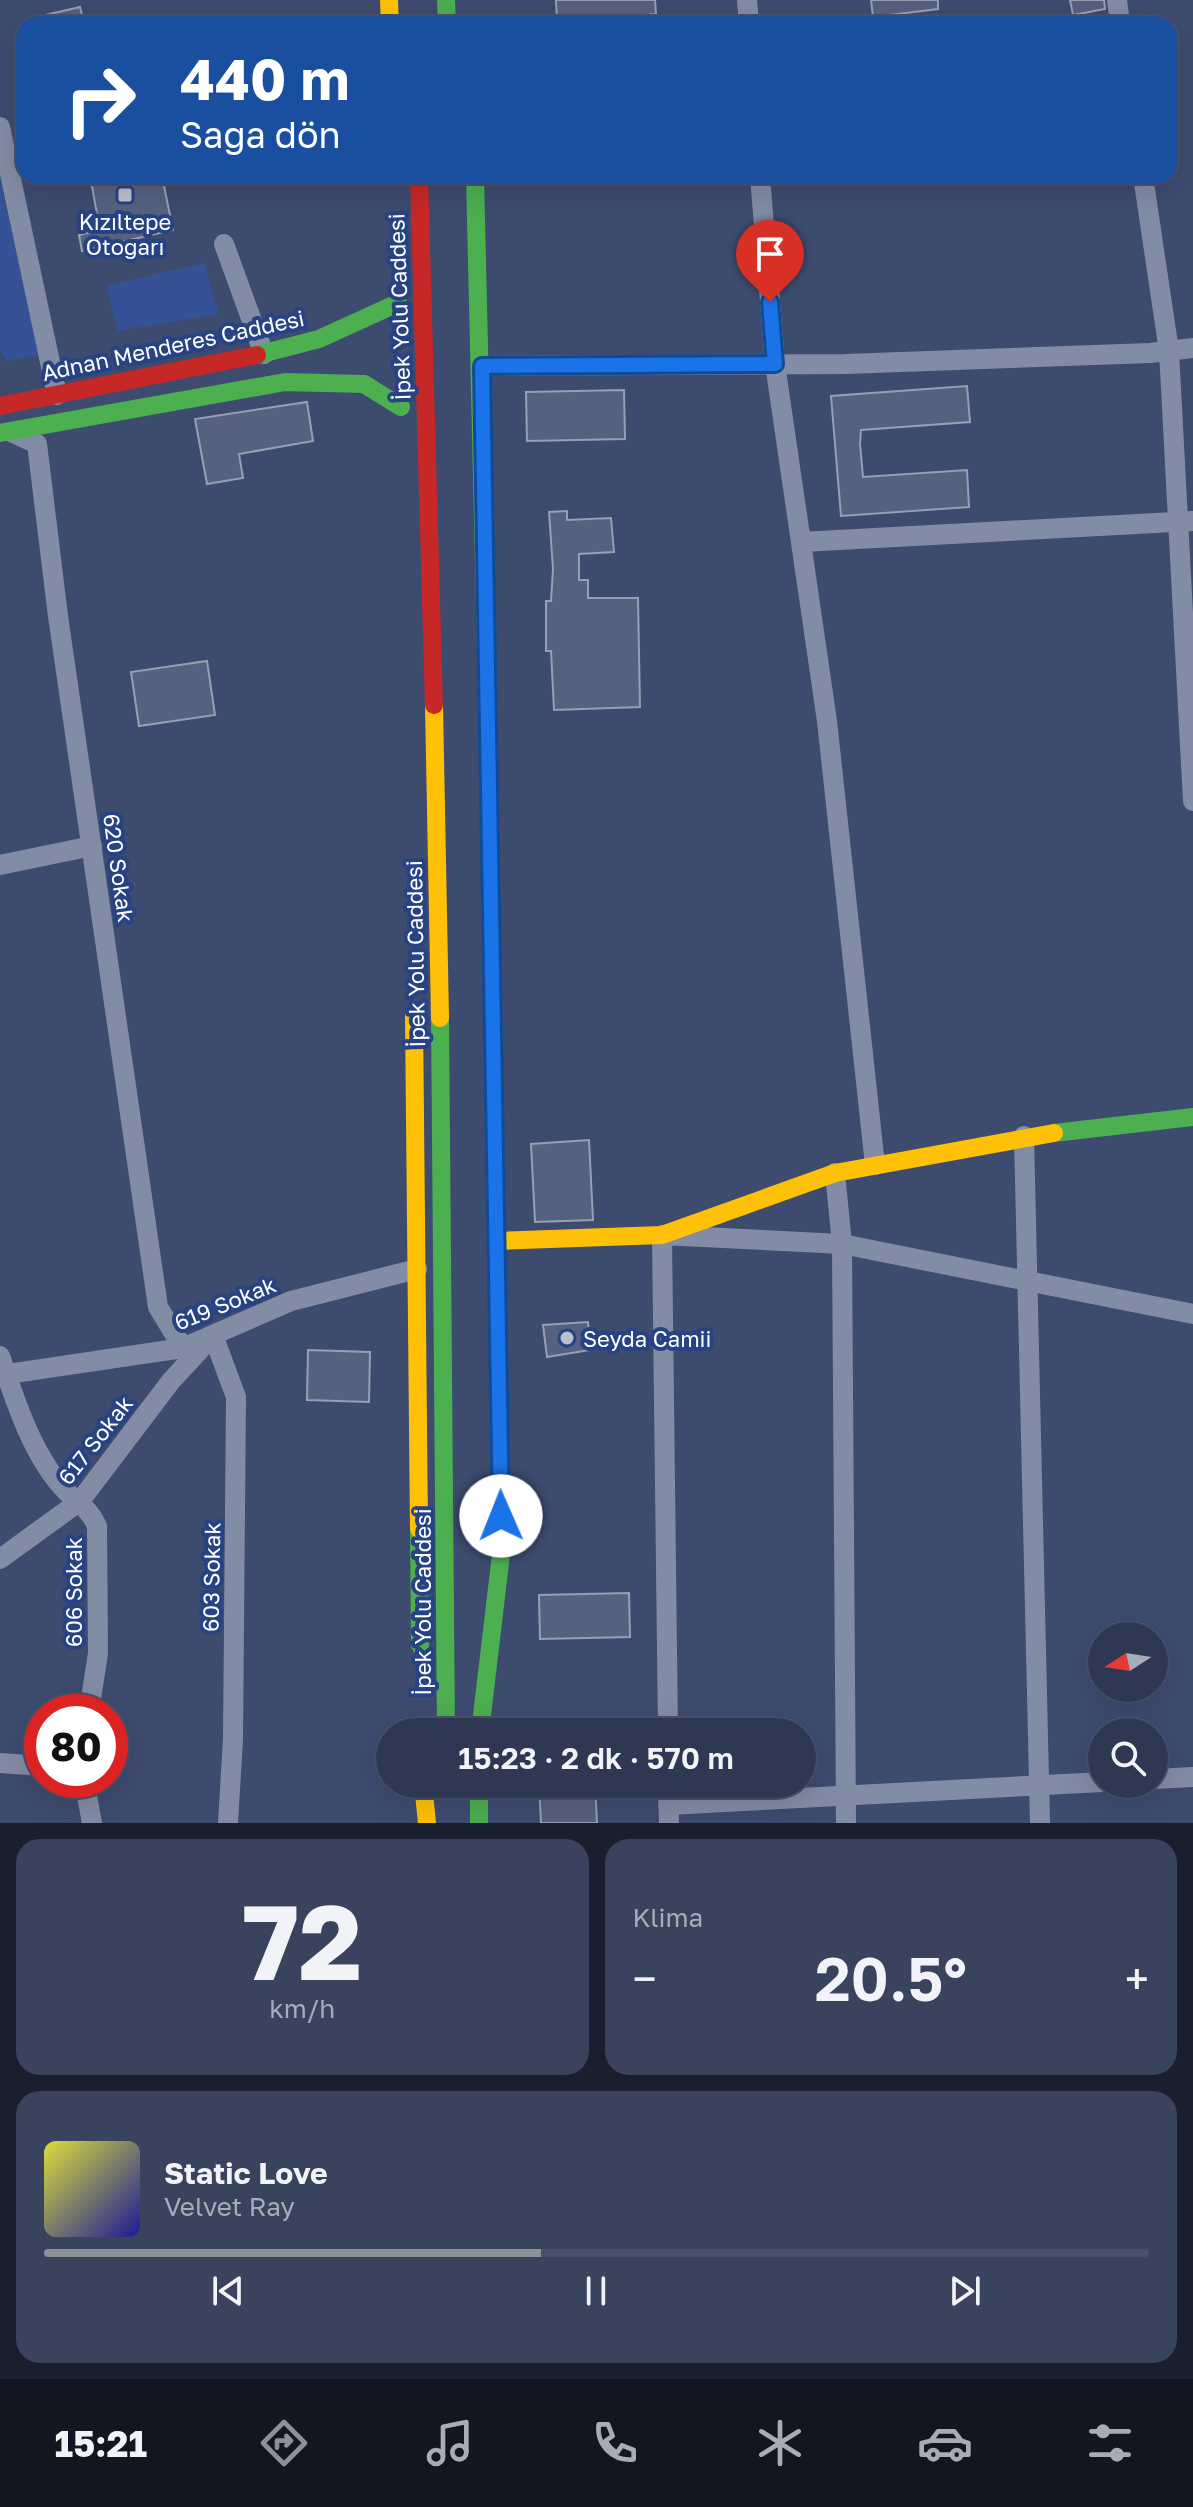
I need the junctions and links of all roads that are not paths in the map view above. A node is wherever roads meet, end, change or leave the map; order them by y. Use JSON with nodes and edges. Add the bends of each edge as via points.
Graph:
{"nodes":[{"id":1,"x":0,"y":127,"type":"edge"},
{"id":2,"x":419,"y":184,"type":"edge"},
{"id":3,"x":475,"y":184,"type":"edge"},
{"id":4,"x":761,"y":184,"type":"edge"},
{"id":5,"x":1144,"y":184,"type":"edge"},
{"id":6,"x":224,"y":244,"type":"dead end"},
{"id":7,"x":398,"y":303,"type":"dead end"},
{"id":8,"x":1193,"y":348,"type":"edge"},
{"id":9,"x":1169,"y":351,"type":"junction"},
{"id":10,"x":264,"y":354,"type":"junction"},
{"id":11,"x":775,"y":364,"type":"junction"},
{"id":12,"x":482,"y":366,"type":"junction"},
{"id":13,"x":400,"y":378,"type":"dead end"},
{"id":14,"x":57,"y":395,"type":"junction"},
{"id":15,"x":3,"y":406,"type":"edge"},
{"id":16,"x":5,"y":433,"type":"edge"},
{"id":17,"x":1187,"y":523,"type":"edge"},
{"id":18,"x":801,"y":542,"type":"junction"},
{"id":19,"x":1190,"y":676,"type":"edge"},
{"id":20,"x":1193,"y":801,"type":"edge"},
{"id":21,"x":92,"y":846,"type":"junction"},
{"id":22,"x":0,"y":865,"type":"edge"},
{"id":23,"x":413,"y":991,"type":"dead end"},
{"id":24,"x":1193,"y":1117,"type":"edge"},
{"id":25,"x":1024,"y":1136,"type":"junction"},
{"id":26,"x":875,"y":1165,"type":"junction"},
{"id":27,"x":835,"y":1173,"type":"junction"},
{"id":28,"x":662,"y":1235,"type":"junction"},
{"id":29,"x":496,"y":1241,"type":"junction"},
{"id":30,"x":842,"y":1244,"type":"junction"},
{"id":31,"x":417,"y":1269,"type":"junction"},
{"id":32,"x":1028,"y":1281,"type":"junction"},
{"id":33,"x":1193,"y":1314,"type":"edge"},
{"id":34,"x":213,"y":1335,"type":"junction"},
{"id":35,"x":183,"y":1348,"type":"junction"},
{"id":36,"x":2,"y":1369,"type":"edge"},
{"id":37,"x":80,"y":1501,"type":"junction"},
{"id":38,"x":0,"y":1559,"type":"edge"},
{"id":39,"x":478,"y":1578,"type":"dead end"},
{"id":40,"x":420,"y":1669,"type":"dead end"},
{"id":41,"x":92,"y":1694,"type":"edge"},
{"id":42,"x":446,"y":1718,"type":"edge"},
{"id":43,"x":479,"y":1718,"type":"edge"},
{"id":44,"x":481,"y":1718,"type":"edge"},
{"id":45,"x":668,"y":1718,"type":"edge"},
{"id":46,"x":0,"y":1763,"type":"edge"},
{"id":47,"x":24,"y":1765,"type":"edge"},
{"id":48,"x":1193,"y":1777,"type":"edge"},
{"id":49,"x":1168,"y":1778,"type":"edge"},
{"id":50,"x":1088,"y":1783,"type":"edge"},
{"id":51,"x":1040,"y":1785,"type":"junction"},
{"id":52,"x":845,"y":1795,"type":"junction"},
{"id":53,"x":87,"y":1798,"type":"edge"},
{"id":54,"x":424,"y":1798,"type":"edge"},
{"id":55,"x":479,"y":1798,"type":"edge"},
{"id":56,"x":669,"y":1804,"type":"edge"},
{"id":57,"x":92,"y":1823,"type":"edge"},
{"id":58,"x":228,"y":1823,"type":"edge"},
{"id":59,"x":427,"y":1823,"type":"edge"},
{"id":60,"x":479,"y":1823,"type":"edge"},
{"id":61,"x":846,"y":1823,"type":"edge"},
{"id":62,"x":1040,"y":1823,"type":"edge"}],
"edges":[{"from":1,"to":14,"type":"street"},
{"from":2,"to":42,"type":"main road","name":"İpek Yolu Caddesi","via":[[438,870]]},
{"from":3,"to":12,"type":"main road"},
{"from":4,"to":11,"type":"street"},
{"from":5,"to":9,"type":"street"},
{"from":6,"to":10,"type":"street"},
{"from":7,"to":10,"type":"main road","name":"Adnan Menderes Caddesi","via":[[319,339]]},
{"from":8,"to":9,"type":"street"},
{"from":9,"to":11,"type":"street"},
{"from":9,"to":17,"type":"street"},
{"from":10,"to":14,"type":"main road","name":"Adnan Menderes Caddesi"},
{"from":11,"to":12,"type":"street"},
{"from":11,"to":18,"type":"street"},
{"from":12,"to":29,"type":"main road"},
{"from":13,"to":16,"type":"main road","via":[[401,415],[364,384],[285,382]]},
{"from":14,"to":15,"type":"main road","name":"Adnan Menderes Caddesi"},
{"from":15,"to":16,"type":"street"},
{"from":16,"to":21,"type":"street","name":"620 Sokak","via":[[37,444]]},
{"from":17,"to":18,"type":"street"},
{"from":17,"to":19,"type":"street"},
{"from":18,"to":26,"type":"street","via":[[827,721]]},
{"from":19,"to":20,"type":"street"},
{"from":21,"to":22,"type":"street"},
{"from":21,"to":35,"type":"street","name":"620 Sokak","via":[[158,1307]]},
{"from":23,"to":31,"type":"main road"},
{"from":24,"to":25,"type":"main road"},
{"from":25,"to":26,"type":"main road"},
{"from":25,"to":32,"type":"street"},
{"from":26,"to":27,"type":"main road"},
{"from":27,"to":28,"type":"main road"},
{"from":27,"to":30,"type":"street"},
{"from":28,"to":29,"type":"main road"},
{"from":28,"to":30,"type":"street"},
{"from":28,"to":45,"type":"street"},
{"from":29,"to":44,"type":"main road","via":[[502,1546]]},
{"from":30,"to":32,"type":"street"},
{"from":30,"to":52,"type":"street"},
{"from":31,"to":34,"type":"street","name":"619 Sokak","via":[[291,1301]]},
{"from":31,"to":40,"type":"main road"},
{"from":32,"to":33,"type":"street"},
{"from":32,"to":51,"type":"street"},
{"from":34,"to":35,"type":"street","name":"619 Sokak"},
{"from":34,"to":37,"type":"street","name":"617 Sokak","via":[[171,1381]]},
{"from":34,"to":58,"type":"street","name":"603 Sokak","via":[[236,1397]]},
{"from":35,"to":36,"type":"street","name":"619 Sokak"},
{"from":36,"to":37,"type":"street","name":"606 Sokak","via":[[21,1419],[65,1490]]},
{"from":37,"to":38,"type":"street","name":"617 Sokak"},
{"from":37,"to":41,"type":"street","name":"606 Sokak","via":[[97,1526],[98,1653]]},
{"from":39,"to":43,"type":"main road"},
{"from":46,"to":47,"type":"street"},
{"from":48,"to":49,"type":"street"},
{"from":50,"to":51,"type":"street"},
{"from":51,"to":52,"type":"street"},
{"from":51,"to":62,"type":"street"},
{"from":52,"to":56,"type":"street"},
{"from":52,"to":61,"type":"street"},
{"from":53,"to":57,"type":"street"},
{"from":54,"to":59,"type":"main road"},
{"from":55,"to":60,"type":"main road"}]}
